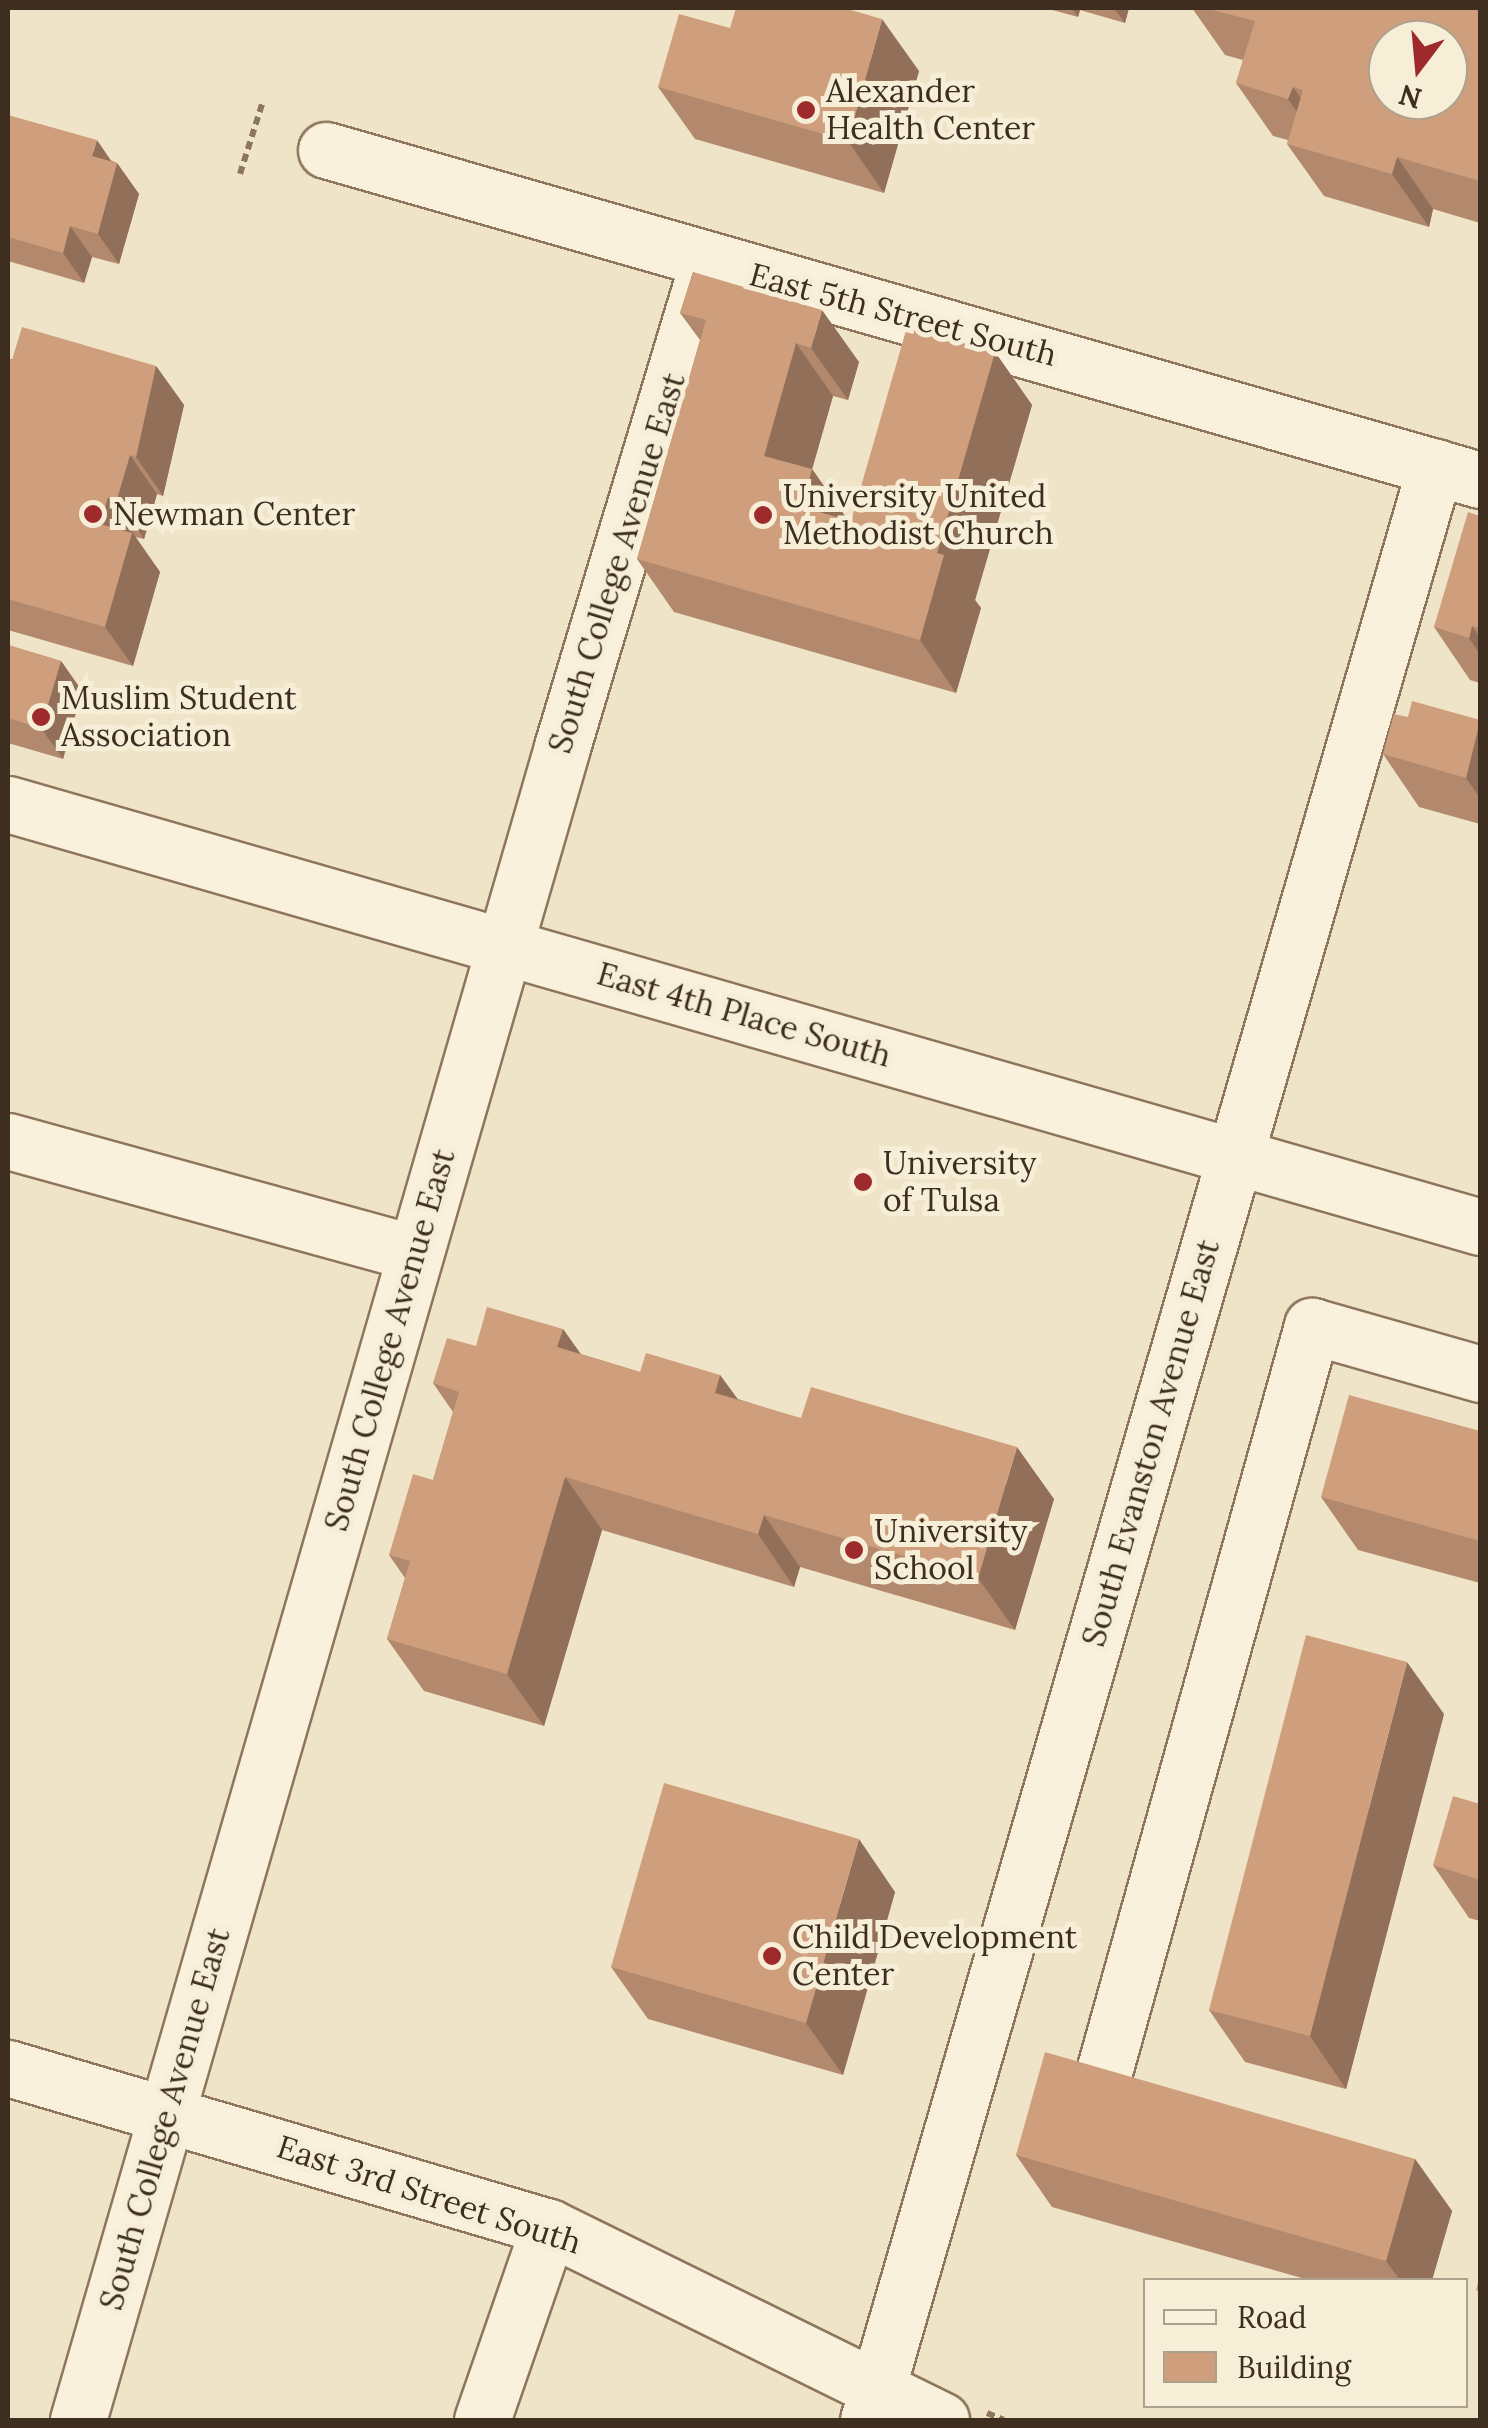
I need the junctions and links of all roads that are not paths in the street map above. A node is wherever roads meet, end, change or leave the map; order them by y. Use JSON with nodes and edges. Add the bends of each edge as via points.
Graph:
{"nodes":[{"id":1,"x":326,"y":150,"type":"dead end"},
{"id":2,"x":708,"y":262,"type":"junction"},
{"id":3,"x":1458,"y":473,"type":"edge"},
{"id":4,"x":8,"y":804,"type":"edge"},
{"id":5,"x":505,"y":946,"type":"junction"},
{"id":6,"x":8,"y":1141,"type":"edge"},
{"id":7,"x":1235,"y":1158,"type":"junction"},
{"id":8,"x":1480,"y":1227,"type":"edge"},
{"id":9,"x":414,"y":1254,"type":"junction"},
{"id":10,"x":1480,"y":1374,"type":"edge"},
{"id":11,"x":8,"y":2068,"type":"edge"},
{"id":12,"x":1102,"y":2080,"type":"edge"},
{"id":13,"x":166,"y":2114,"type":"junction"},
{"id":14,"x":549,"y":2227,"type":"junction"},
{"id":15,"x":872,"y":2405,"type":"edge"},
{"id":16,"x":78,"y":2420,"type":"edge"},
{"id":17,"x":482,"y":2420,"type":"edge"},
{"id":18,"x":941,"y":2420,"type":"edge"}],
"edges":[{"from":1,"to":2,"type":"street","name":"East 5th Street South"},
{"from":2,"to":3,"type":"street","name":"East 5th Street South"},
{"from":2,"to":5,"type":"street","name":"South College Avenue East"},
{"from":3,"to":7,"type":"street","name":"South Evanston Avenue East"},
{"from":4,"to":5,"type":"street","name":"East 4th Place South"},
{"from":5,"to":7,"type":"street","name":"East 4th Place South"},
{"from":5,"to":9,"type":"street","name":"South College Avenue East"},
{"from":6,"to":9,"type":"street"},
{"from":7,"to":8,"type":"street","name":"East 4th Place South"},
{"from":7,"to":15,"type":"street","name":"South Evanston Avenue East"},
{"from":9,"to":13,"type":"street","name":"South College Avenue East"},
{"from":10,"to":12,"type":"street","via":[[1312,1326]]},
{"from":11,"to":13,"type":"street","name":"East 3rd Street South"},
{"from":13,"to":14,"type":"street","name":"East 3rd Street South"},
{"from":13,"to":16,"type":"street","name":"South College Avenue East"},
{"from":14,"to":15,"type":"street","name":"East 3rd Street South"},
{"from":14,"to":17,"type":"street"},
{"from":15,"to":18,"type":"street","name":"East 3rd Street South"}]}
